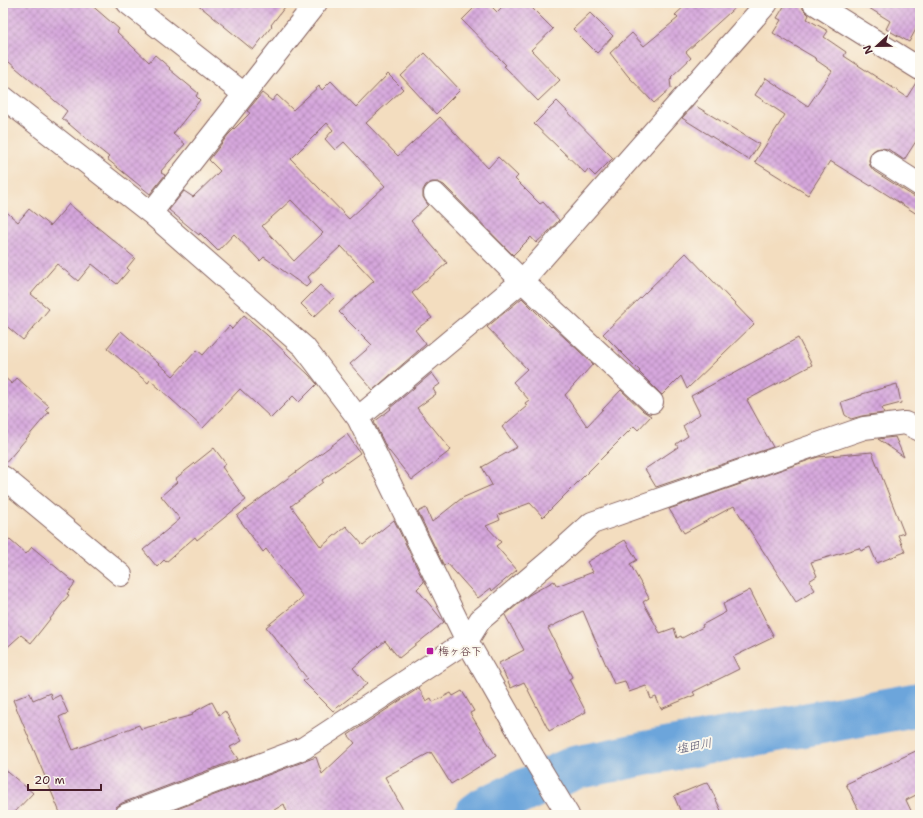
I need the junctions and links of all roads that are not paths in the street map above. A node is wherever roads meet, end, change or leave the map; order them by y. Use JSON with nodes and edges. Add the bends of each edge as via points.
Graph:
{"nodes":[{"id":1,"x":128,"y":3,"type":"edge"},
{"id":2,"x":316,"y":3,"type":"edge"},
{"id":3,"x":767,"y":3,"type":"edge"},
{"id":4,"x":814,"y":3,"type":"edge"},
{"id":5,"x":920,"y":69,"type":"edge"},
{"id":6,"x":244,"y":94,"type":"junction"},
{"id":7,"x":3,"y":97,"type":"edge"},
{"id":8,"x":881,"y":160,"type":"dead end"},
{"id":9,"x":918,"y":181,"type":"edge"},
{"id":10,"x":435,"y":194,"type":"dead end"},
{"id":11,"x":151,"y":213,"type":"junction"},
{"id":12,"x":522,"y":281,"type":"junction"},
{"id":13,"x":652,"y":402,"type":"dead end"},
{"id":14,"x":358,"y":418,"type":"junction"},
{"id":15,"x":920,"y":430,"type":"edge"},
{"id":16,"x":3,"y":477,"type":"edge"},
{"id":17,"x":121,"y":575,"type":"dead end"},
{"id":18,"x":467,"y":641,"type":"junction"},
{"id":19,"x":126,"y":815,"type":"edge"},
{"id":20,"x":568,"y":815,"type":"edge"}],
"edges":[{"from":1,"to":6,"type":"street"},
{"from":2,"to":6,"type":"street"},
{"from":3,"to":12,"type":"street"},
{"from":4,"to":5,"type":"street"},
{"from":6,"to":11,"type":"street"},
{"from":7,"to":11,"type":"street"},
{"from":8,"to":9,"type":"street"},
{"from":10,"to":12,"type":"street"},
{"from":11,"to":14,"type":"street","via":[[304,347]]},
{"from":12,"to":13,"type":"street"},
{"from":12,"to":14,"type":"street"},
{"from":14,"to":18,"type":"street"},
{"from":15,"to":18,"type":"street","via":[[905,423],[864,428],[592,523],[480,620]]},
{"from":16,"to":17,"type":"street"},
{"from":18,"to":19,"type":"street","via":[[304,748]]},
{"from":18,"to":20,"type":"street"}]}
